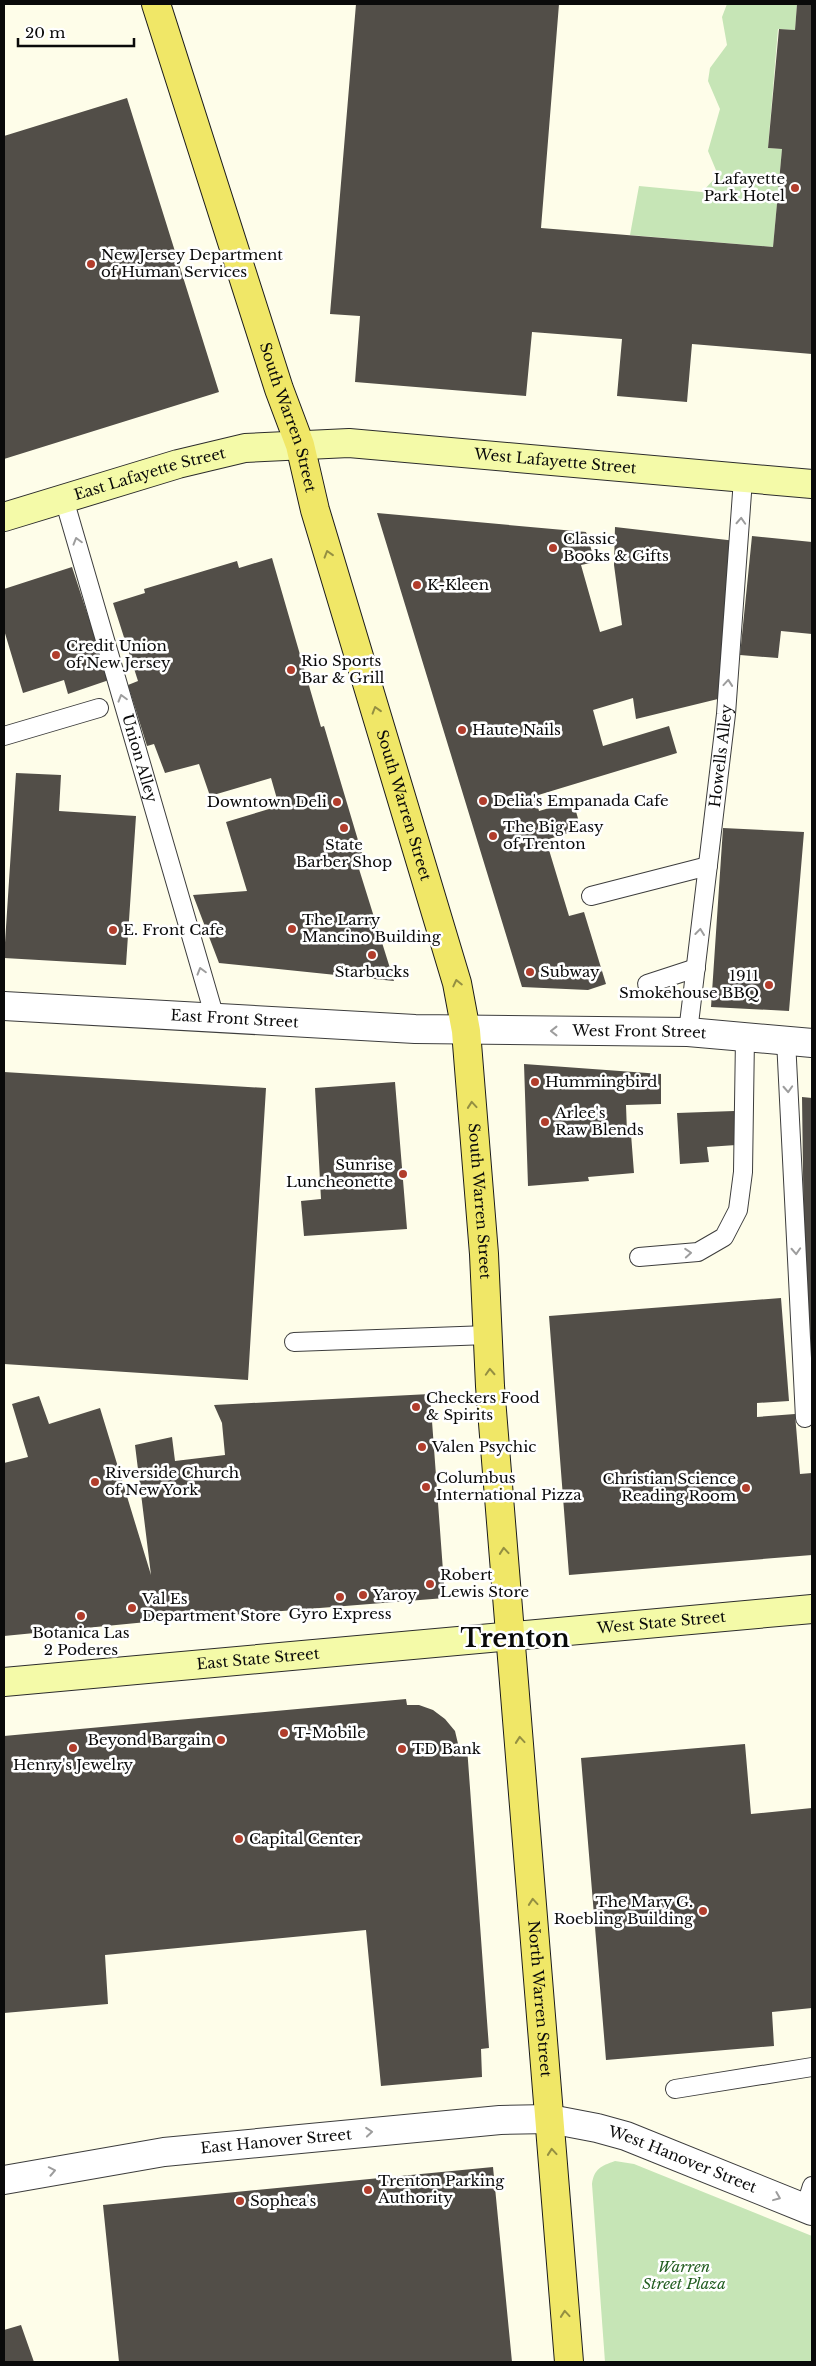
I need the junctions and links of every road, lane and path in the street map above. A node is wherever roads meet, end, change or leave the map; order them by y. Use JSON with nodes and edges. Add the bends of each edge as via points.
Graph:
{"nodes":[{"id":1,"x":159,"y":4,"type":"edge"},
{"id":2,"x":300,"y":445,"type":"junction"},
{"id":3,"x":743,"y":479,"type":"junction"},
{"id":4,"x":812,"y":484,"type":"edge"},
{"id":5,"x":64,"y":499,"type":"junction"},
{"id":6,"x":4,"y":518,"type":"edge"},
{"id":7,"x":99,"y":708,"type":"dead end"},
{"id":8,"x":4,"y":736,"type":"edge"},
{"id":9,"x":708,"y":866,"type":"junction"},
{"id":10,"x":591,"y":896,"type":"dead end"},
{"id":11,"x":696,"y":968,"type":"junction"},
{"id":12,"x":647,"y":984,"type":"dead end"},
{"id":13,"x":4,"y":1006,"type":"edge"},
{"id":14,"x":215,"y":1018,"type":"junction"},
{"id":15,"x":466,"y":1031,"type":"junction"},
{"id":16,"x":688,"y":1032,"type":"junction"},
{"id":17,"x":745,"y":1037,"type":"junction"},
{"id":18,"x":799,"y":1042,"type":"edge"},
{"id":19,"x":639,"y":1257,"type":"dead end"},
{"id":20,"x":488,"y":1335,"type":"junction"},
{"id":21,"x":294,"y":1342,"type":"dead end"},
{"id":22,"x":805,"y":1418,"type":"dead end"},
{"id":23,"x":812,"y":1608,"type":"edge"},
{"id":24,"x":511,"y":1634,"type":"junction"},
{"id":25,"x":4,"y":1682,"type":"edge"},
{"id":26,"x":812,"y":2067,"type":"edge"},
{"id":27,"x":675,"y":2090,"type":"dead end"},
{"id":28,"x":550,"y":2120,"type":"junction"},
{"id":29,"x":4,"y":2180,"type":"edge"},
{"id":30,"x":810,"y":2202,"type":"edge"},
{"id":31,"x":569,"y":2362,"type":"edge"}],
"edges":[{"from":1,"to":2,"type":"main road","name":"South Warren Street"},
{"from":2,"to":3,"type":"street","name":"West Lafayette Street","via":[[349,443]]},
{"from":2,"to":5,"type":"street","name":"East Lafayette Street","via":[[245,448],[178,464]]},
{"from":15,"to":2,"type":"main road","name":"South Warren Street","one_way":true,"via":[[457,982],[315,510]]},
{"from":3,"to":4,"type":"street","name":"West Lafayette Street"},
{"from":9,"to":3,"type":"lane","name":"Howells Alley","one_way":true,"via":[[726,714]]},
{"from":5,"to":6,"type":"street","name":"East Lafayette Street"},
{"from":14,"to":5,"type":"lane","name":"Union Alley","one_way":true},
{"from":7,"to":8,"type":"lane"},
{"from":9,"to":10,"type":"lane"},
{"from":11,"to":9,"type":"lane","name":"Howells Alley","one_way":true},
{"from":11,"to":12,"type":"lane"},
{"from":11,"to":16,"type":"lane","name":"Howells Alley"},
{"from":13,"to":14,"type":"street","name":"East Front Street"},
{"from":14,"to":15,"type":"street","name":"East Front Street"},
{"from":16,"to":15,"type":"street","name":"West Front Street","one_way":true},
{"from":20,"to":15,"type":"main road","name":"South Warren Street","one_way":true},
{"from":16,"to":17,"type":"street","name":"West Front Street"},
{"from":17,"to":18,"type":"street","name":"West Front Street"},
{"from":19,"to":17,"type":"lane","one_way":true,"via":[[698,1252],[724,1237],[738,1210]]},
{"from":18,"to":22,"type":"lane","one_way":true},
{"from":20,"to":21,"type":"lane"},
{"from":24,"to":20,"type":"main road","name":"South Warren Street","one_way":true},
{"from":23,"to":24,"type":"street","name":"West State Street"},
{"from":24,"to":25,"type":"street","name":"East State Street"},
{"from":28,"to":24,"type":"main road","name":"North Warren Street","one_way":true},
{"from":26,"to":27,"type":"lane"},
{"from":29,"to":28,"type":"street","name":"East Hanover Street","one_way":true,"via":[[183,2150],[500,2120]]},
{"from":28,"to":30,"type":"street","name":"West Hanover Street","one_way":true,"via":[[626,2136]]},
{"from":31,"to":28,"type":"main road","name":"North Warren Street","one_way":true}]}
